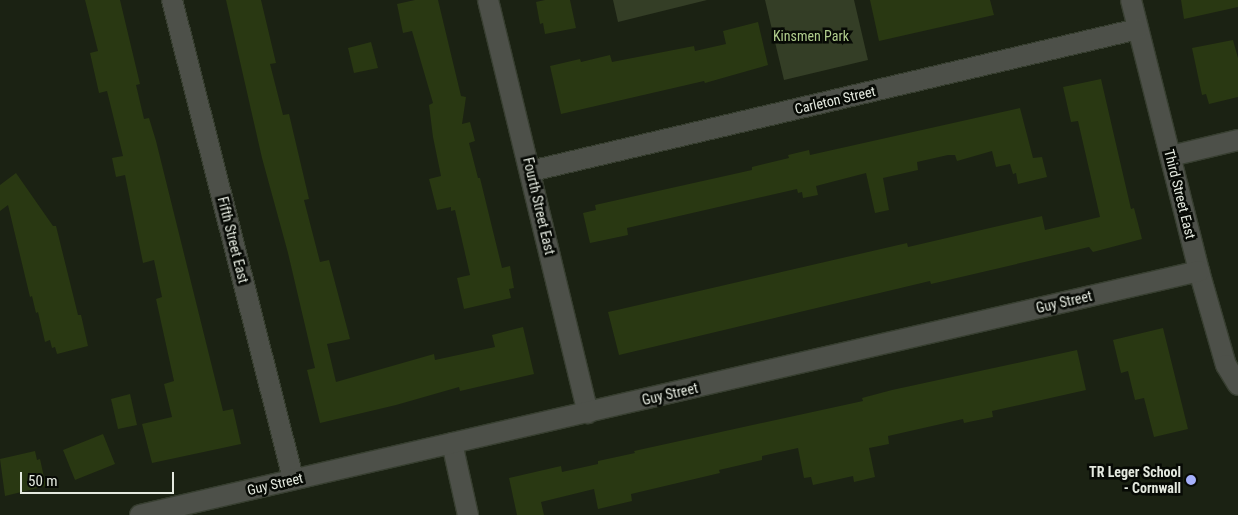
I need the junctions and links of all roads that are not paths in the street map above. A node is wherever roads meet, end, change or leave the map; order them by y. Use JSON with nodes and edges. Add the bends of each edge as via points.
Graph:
{"nodes":[{"id":1,"x":172,"y":0,"type":"edge"},
{"id":2,"x":488,"y":0,"type":"edge"},
{"id":3,"x":1131,"y":0,"type":"edge"},
{"id":4,"x":1138,"y":29,"type":"junction"},
{"id":5,"x":1238,"y":140,"type":"edge"},
{"id":6,"x":1171,"y":156,"type":"junction"},
{"id":7,"x":531,"y":171,"type":"junction"},
{"id":8,"x":1199,"y":271,"type":"junction"},
{"id":9,"x":1238,"y":385,"type":"edge"},
{"id":10,"x":588,"y":413,"type":"junction"},
{"id":11,"x":452,"y":443,"type":"junction"},
{"id":12,"x":293,"y":479,"type":"junction"},
{"id":13,"x":140,"y":515,"type":"edge"},
{"id":14,"x":468,"y":515,"type":"edge"}],
"edges":[{"from":1,"to":12,"type":"street","name":"Fifth Street East"},
{"from":2,"to":7,"type":"street","name":"Fourth Street East"},
{"from":3,"to":4,"type":"street","name":"Third Street East"},
{"from":4,"to":6,"type":"street","name":"Third Street East"},
{"from":4,"to":7,"type":"street","name":"Carleton Street"},
{"from":5,"to":6,"type":"street"},
{"from":6,"to":8,"type":"street","name":"Third Street East"},
{"from":7,"to":10,"type":"street","name":"Fourth Street East"},
{"from":8,"to":9,"type":"street","name":"Third Street East","via":[[1226,365]]},
{"from":8,"to":10,"type":"street","name":"Guy Street"},
{"from":10,"to":11,"type":"street","name":"Guy Street"},
{"from":11,"to":12,"type":"street","name":"Guy Street"},
{"from":11,"to":14,"type":"street"},
{"from":12,"to":13,"type":"street","name":"Guy Street"}]}
